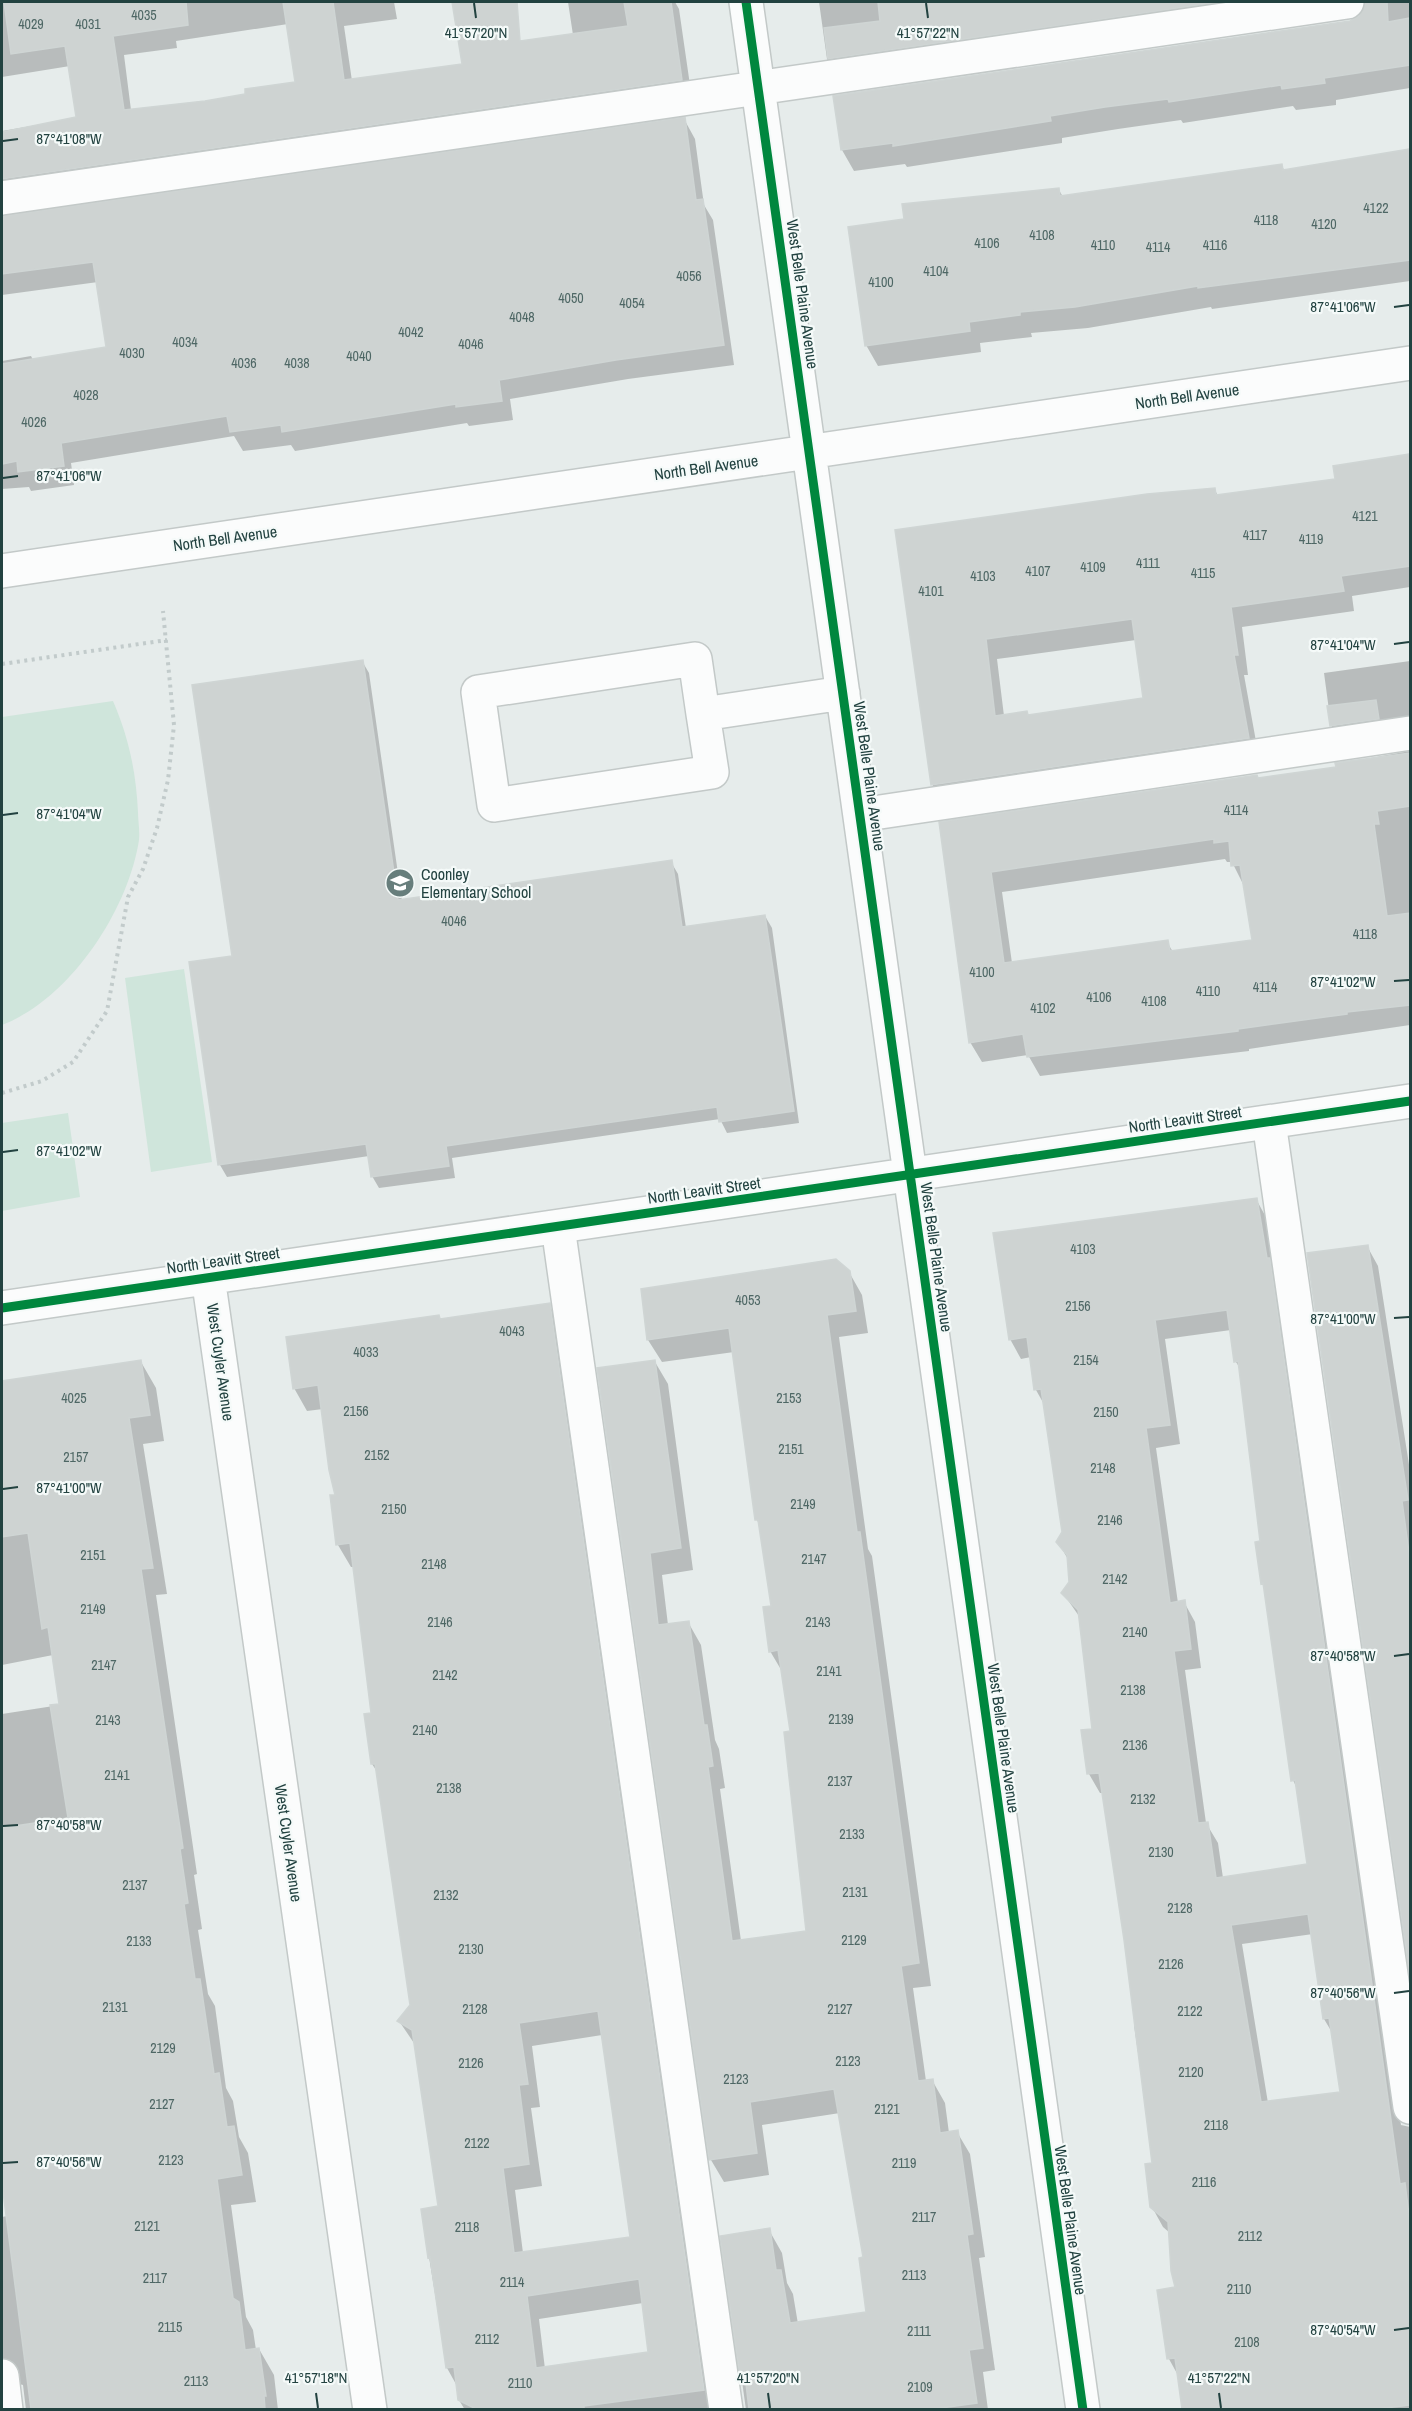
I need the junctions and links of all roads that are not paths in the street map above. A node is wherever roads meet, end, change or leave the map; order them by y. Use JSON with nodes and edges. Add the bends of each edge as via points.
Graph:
{"nodes":[{"id":1,"x":746,"y":2,"type":"edge"},
{"id":2,"x":1347,"y":2,"type":"edge"},
{"id":3,"x":758,"y":87,"type":"junction"},
{"id":4,"x":2,"y":198,"type":"edge"},
{"id":5,"x":1410,"y":363,"type":"edge"},
{"id":6,"x":809,"y":452,"type":"junction"},
{"id":7,"x":2,"y":571,"type":"edge"},
{"id":8,"x":843,"y":693,"type":"junction"},
{"id":9,"x":703,"y":714,"type":"junction"},
{"id":10,"x":1410,"y":733,"type":"edge"},
{"id":11,"x":860,"y":815,"type":"junction"},
{"id":12,"x":1410,"y":1101,"type":"edge"},
{"id":13,"x":1269,"y":1122,"type":"junction"},
{"id":14,"x":910,"y":1175,"type":"junction"},
{"id":15,"x":558,"y":1227,"type":"junction"},
{"id":16,"x":208,"y":1277,"type":"junction"},
{"id":17,"x":2,"y":1308,"type":"edge"},
{"id":18,"x":1410,"y":2107,"type":"edge"},
{"id":19,"x":2,"y":2376,"type":"edge"},
{"id":20,"x":6,"y":2409,"type":"edge"},
{"id":21,"x":370,"y":2409,"type":"edge"},
{"id":22,"x":726,"y":2409,"type":"edge"},
{"id":23,"x":1083,"y":2409,"type":"edge"}],
"edges":[{"from":1,"to":3,"type":"street","name":"West Belle Plaine Avenue"},
{"from":2,"to":3,"type":"street"},
{"from":3,"to":4,"type":"street"},
{"from":3,"to":6,"type":"street","name":"West Belle Plaine Avenue"},
{"from":5,"to":6,"type":"street","name":"North Bell Avenue"},
{"from":6,"to":7,"type":"street","name":"North Bell Avenue"},
{"from":6,"to":8,"type":"street","name":"West Belle Plaine Avenue"},
{"from":8,"to":9,"type":"street"},
{"from":8,"to":11,"type":"street","name":"West Belle Plaine Avenue"},
{"from":9,"to":9,"type":"street","via":[[695,659],[478,692],[494,805],[712,772]]},
{"from":10,"to":11,"type":"street"},
{"from":11,"to":14,"type":"street","name":"West Belle Plaine Avenue"},
{"from":12,"to":13,"type":"street","name":"North Leavitt Street"},
{"from":13,"to":14,"type":"street","name":"North Leavitt Street"},
{"from":13,"to":18,"type":"street"},
{"from":14,"to":15,"type":"street","name":"North Leavitt Street"},
{"from":14,"to":23,"type":"street","name":"West Belle Plaine Avenue"},
{"from":15,"to":16,"type":"street","name":"North Leavitt Street"},
{"from":15,"to":22,"type":"street"},
{"from":16,"to":17,"type":"street","name":"North Leavitt Street"},
{"from":16,"to":21,"type":"street","name":"West Cuyler Avenue"},
{"from":19,"to":20,"type":"street"}]}
